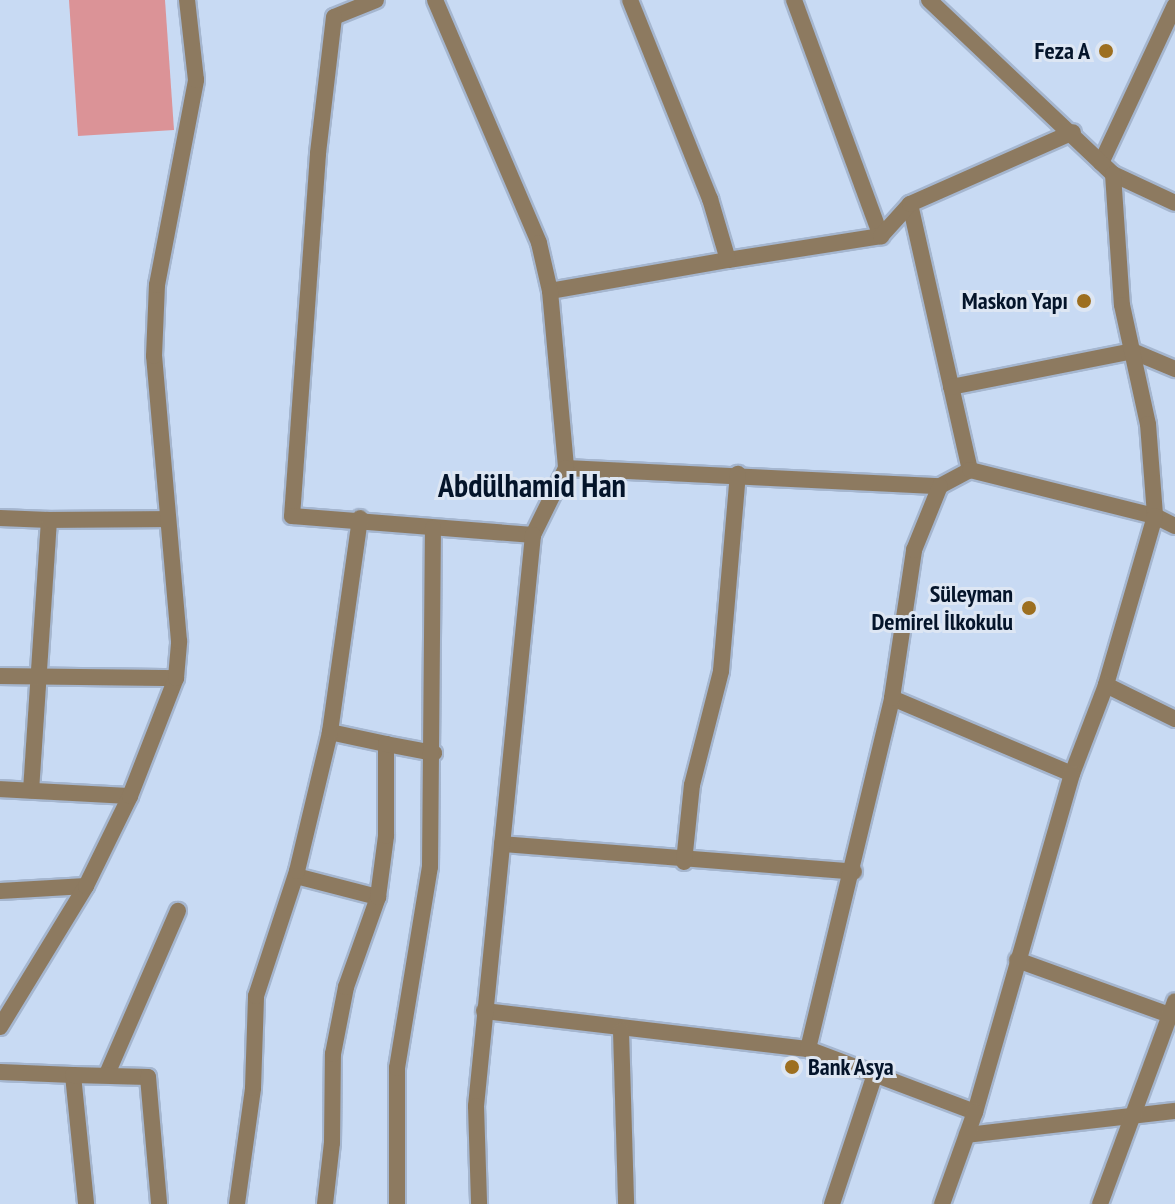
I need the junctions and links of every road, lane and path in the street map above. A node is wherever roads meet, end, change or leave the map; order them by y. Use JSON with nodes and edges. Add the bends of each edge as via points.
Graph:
{"nodes":[{"id":1,"x":187,"y":0,"type":"edge"},
{"id":2,"x":376,"y":0,"type":"edge"},
{"id":3,"x":435,"y":0,"type":"edge"},
{"id":4,"x":630,"y":0,"type":"edge"},
{"id":5,"x":794,"y":0,"type":"edge"},
{"id":6,"x":929,"y":0,"type":"edge"},
{"id":7,"x":1174,"y":3,"type":"edge"},
{"id":8,"x":1073,"y":132,"type":"junction"},
{"id":9,"x":1107,"y":169,"type":"junction"},
{"id":10,"x":1175,"y":203,"type":"edge"},
{"id":11,"x":910,"y":204,"type":"junction"},
{"id":12,"x":881,"y":236,"type":"junction"},
{"id":13,"x":728,"y":260,"type":"junction"},
{"id":14,"x":550,"y":291,"type":"junction"},
{"id":15,"x":1132,"y":351,"type":"junction"},
{"id":16,"x":1175,"y":369,"type":"edge"},
{"id":17,"x":951,"y":387,"type":"junction"},
{"id":18,"x":566,"y":468,"type":"junction"},
{"id":19,"x":970,"y":470,"type":"junction"},
{"id":20,"x":738,"y":474,"type":"junction"},
{"id":21,"x":940,"y":486,"type":"junction"},
{"id":22,"x":1155,"y":516,"type":"junction"},
{"id":23,"x":0,"y":518,"type":"edge"},
{"id":24,"x":360,"y":518,"type":"junction"},
{"id":25,"x":168,"y":519,"type":"junction"},
{"id":26,"x":49,"y":520,"type":"junction"},
{"id":27,"x":1175,"y":526,"type":"edge"},
{"id":28,"x":433,"y":528,"type":"junction"},
{"id":29,"x":533,"y":535,"type":"junction"},
{"id":30,"x":0,"y":676,"type":"edge"},
{"id":31,"x":41,"y":676,"type":"junction"},
{"id":32,"x":176,"y":678,"type":"junction"},
{"id":33,"x":1106,"y":685,"type":"junction"},
{"id":34,"x":892,"y":698,"type":"junction"},
{"id":35,"x":1175,"y":719,"type":"edge"},
{"id":36,"x":330,"y":732,"type":"junction"},
{"id":37,"x":386,"y":744,"type":"junction"},
{"id":38,"x":434,"y":753,"type":"junction"},
{"id":39,"x":1072,"y":774,"type":"junction"},
{"id":40,"x":0,"y":789,"type":"edge"},
{"id":41,"x":31,"y":790,"type":"junction"},
{"id":42,"x":130,"y":796,"type":"junction"},
{"id":43,"x":502,"y":844,"type":"junction"},
{"id":44,"x":684,"y":862,"type":"junction"},
{"id":45,"x":854,"y":872,"type":"junction"},
{"id":46,"x":296,"y":876,"type":"junction"},
{"id":47,"x":86,"y":886,"type":"junction"},
{"id":48,"x":0,"y":891,"type":"edge"},
{"id":49,"x":378,"y":897,"type":"junction"},
{"id":50,"x":178,"y":911,"type":"dead end"},
{"id":51,"x":1017,"y":960,"type":"junction"},
{"id":52,"x":1172,"y":1008,"type":"edge"},
{"id":53,"x":484,"y":1011,"type":"junction"},
{"id":54,"x":0,"y":1027,"type":"edge"},
{"id":55,"x":621,"y":1031,"type":"junction"},
{"id":56,"x":808,"y":1049,"type":"junction"},
{"id":57,"x":0,"y":1072,"type":"edge"},
{"id":58,"x":107,"y":1074,"type":"junction"},
{"id":59,"x":875,"y":1074,"type":"junction"},
{"id":60,"x":73,"y":1075,"type":"junction"},
{"id":61,"x":1175,"y":1111,"type":"edge"},
{"id":62,"x":975,"y":1112,"type":"junction"},
{"id":63,"x":1130,"y":1117,"type":"junction"},
{"id":64,"x":967,"y":1135,"type":"junction"},
{"id":65,"x":86,"y":1204,"type":"edge"},
{"id":66,"x":159,"y":1204,"type":"edge"},
{"id":67,"x":237,"y":1204,"type":"edge"},
{"id":68,"x":325,"y":1204,"type":"edge"},
{"id":69,"x":397,"y":1204,"type":"edge"},
{"id":70,"x":479,"y":1204,"type":"edge"},
{"id":71,"x":626,"y":1204,"type":"edge"},
{"id":72,"x":832,"y":1204,"type":"edge"},
{"id":73,"x":942,"y":1204,"type":"edge"},
{"id":74,"x":1100,"y":1204,"type":"edge"}],
"edges":[{"from":1,"to":25,"type":"street","via":[[196,80],[157,285],[154,356]]},
{"from":2,"to":24,"type":"street","via":[[334,17],[318,154],[292,516]]},
{"from":3,"to":14,"type":"street","via":[[539,243]]},
{"from":4,"to":13,"type":"street","via":[[710,199]]},
{"from":5,"to":12,"type":"street"},
{"from":6,"to":8,"type":"street"},
{"from":7,"to":9,"type":"street"},
{"from":8,"to":9,"type":"street"},
{"from":8,"to":11,"type":"street"},
{"from":9,"to":10,"type":"street"},
{"from":9,"to":15,"type":"street"},
{"from":11,"to":12,"type":"street"},
{"from":11,"to":17,"type":"street"},
{"from":12,"to":13,"type":"street"},
{"from":13,"to":14,"type":"street"},
{"from":14,"to":18,"type":"street"},
{"from":15,"to":16,"type":"street"},
{"from":15,"to":17,"type":"street"},
{"from":15,"to":22,"type":"street","via":[[1148,424]]},
{"from":17,"to":19,"type":"street"},
{"from":18,"to":20,"type":"street"},
{"from":18,"to":29,"type":"street"},
{"from":19,"to":21,"type":"street"},
{"from":19,"to":22,"type":"street"},
{"from":20,"to":21,"type":"street"},
{"from":20,"to":44,"type":"street","via":[[721,671],[692,785]]},
{"from":21,"to":34,"type":"street","via":[[914,550]]},
{"from":22,"to":27,"type":"street"},
{"from":22,"to":33,"type":"street"},
{"from":23,"to":26,"type":"street"},
{"from":24,"to":28,"type":"street"},
{"from":24,"to":36,"type":"street"},
{"from":25,"to":26,"type":"street"},
{"from":25,"to":32,"type":"street","via":[[179,641]]},
{"from":26,"to":31,"type":"street"},
{"from":28,"to":29,"type":"street"},
{"from":28,"to":38,"type":"street","via":[[429,692]]},
{"from":29,"to":43,"type":"street"},
{"from":30,"to":31,"type":"street"},
{"from":31,"to":32,"type":"street"},
{"from":31,"to":41,"type":"street"},
{"from":32,"to":42,"type":"street"},
{"from":33,"to":35,"type":"street"},
{"from":33,"to":39,"type":"street"},
{"from":34,"to":39,"type":"street"},
{"from":34,"to":45,"type":"street"},
{"from":36,"to":37,"type":"street"},
{"from":36,"to":46,"type":"street"},
{"from":37,"to":38,"type":"street"},
{"from":37,"to":49,"type":"street","via":[[386,836]]},
{"from":38,"to":69,"type":"street","via":[[426,904],[397,1068]]},
{"from":39,"to":51,"type":"street"},
{"from":40,"to":41,"type":"street"},
{"from":41,"to":42,"type":"street"},
{"from":42,"to":47,"type":"street"},
{"from":43,"to":44,"type":"street"},
{"from":43,"to":53,"type":"street"},
{"from":44,"to":45,"type":"street"},
{"from":45,"to":56,"type":"street"},
{"from":46,"to":49,"type":"street"},
{"from":46,"to":67,"type":"street","via":[[256,996],[253,1088]]},
{"from":47,"to":48,"type":"street"},
{"from":47,"to":54,"type":"street"},
{"from":49,"to":68,"type":"street","via":[[346,987],[333,1054]]},
{"from":50,"to":58,"type":"street"},
{"from":51,"to":52,"type":"street"},
{"from":51,"to":62,"type":"street"},
{"from":52,"to":63,"type":"street"},
{"from":53,"to":55,"type":"street"},
{"from":53,"to":70,"type":"street","via":[[476,1106]]},
{"from":55,"to":56,"type":"street"},
{"from":55,"to":71,"type":"street"},
{"from":56,"to":59,"type":"street"},
{"from":57,"to":60,"type":"street"},
{"from":58,"to":60,"type":"street"},
{"from":58,"to":66,"type":"street","via":[[148,1077]]},
{"from":59,"to":62,"type":"street"},
{"from":59,"to":72,"type":"street"},
{"from":60,"to":65,"type":"street"},
{"from":61,"to":63,"type":"street"},
{"from":62,"to":64,"type":"street"},
{"from":63,"to":64,"type":"street"},
{"from":63,"to":74,"type":"street"},
{"from":64,"to":73,"type":"street"}]}
